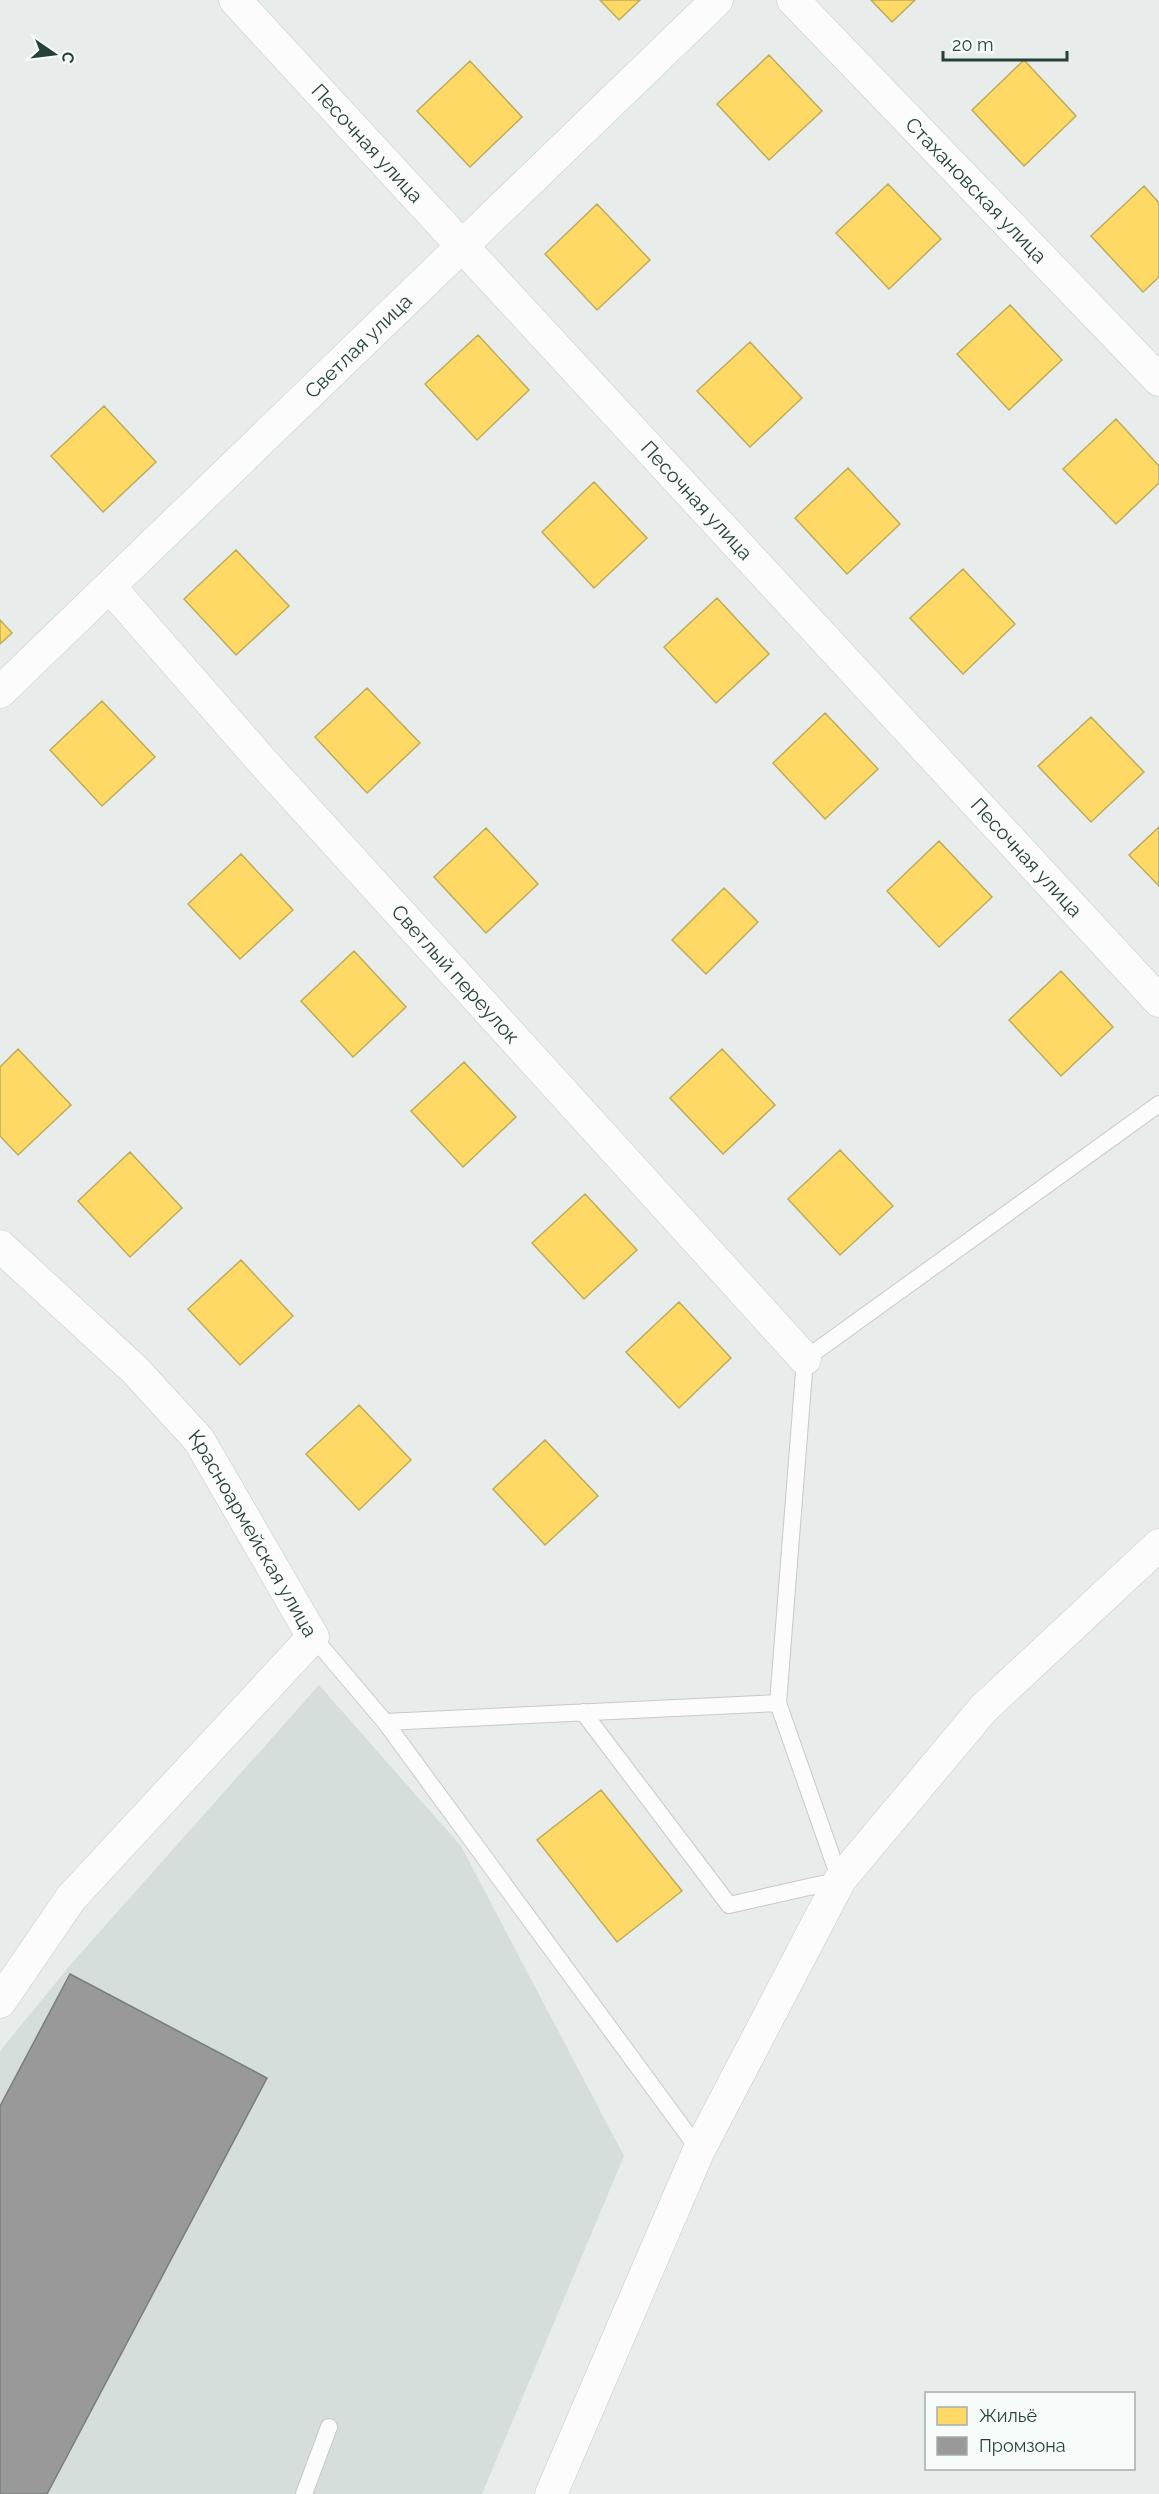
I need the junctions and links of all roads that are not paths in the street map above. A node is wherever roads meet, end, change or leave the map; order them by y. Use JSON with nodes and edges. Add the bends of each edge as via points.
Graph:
{"nodes":[{"id":1,"x":235,"y":0,"type":"edge"},
{"id":2,"x":717,"y":0,"type":"edge"},
{"id":3,"x":793,"y":0,"type":"edge"},
{"id":4,"x":463,"y":246,"type":"junction"},
{"id":5,"x":1159,"y":380,"type":"edge"},
{"id":6,"x":110,"y":587,"type":"junction"},
{"id":7,"x":0,"y":693,"type":"edge"},
{"id":8,"x":1159,"y":1001,"type":"edge"},
{"id":9,"x":1159,"y":1104,"type":"edge"},
{"id":10,"x":0,"y":1246,"type":"edge"},
{"id":11,"x":805,"y":1359,"type":"junction"},
{"id":12,"x":1159,"y":1545,"type":"edge"},
{"id":13,"x":313,"y":1637,"type":"junction"},
{"id":14,"x":778,"y":1703,"type":"junction"},
{"id":15,"x":583,"y":1712,"type":"junction"},
{"id":16,"x":386,"y":1722,"type":"junction"},
{"id":17,"x":840,"y":1880,"type":"junction"},
{"id":18,"x":0,"y":2002,"type":"edge"},
{"id":19,"x":699,"y":2150,"type":"junction"},
{"id":20,"x":329,"y":2427,"type":"dead end"},
{"id":21,"x":304,"y":2494,"type":"edge"},
{"id":22,"x":551,"y":2494,"type":"edge"}],
"edges":[{"from":1,"to":4,"type":"street","name":"Песочная улица"},
{"from":2,"to":4,"type":"street","name":"Светлая улица"},
{"from":3,"to":5,"type":"street","name":"Стахановская улица"},
{"from":4,"to":6,"type":"street","name":"Светлая улица"},
{"from":4,"to":8,"type":"street","name":"Песочная улица"},
{"from":6,"to":7,"type":"street","name":"Светлая улица"},
{"from":6,"to":11,"type":"street","name":"Светлый переулок"},
{"from":9,"to":11,"type":"lane"},
{"from":10,"to":13,"type":"street","name":"Красноармейская улица","via":[[135,1370],[199,1440]]},
{"from":11,"to":14,"type":"lane"},
{"from":12,"to":17,"type":"street","via":[[983,1709]]},
{"from":13,"to":16,"type":"lane"},
{"from":13,"to":18,"type":"street","name":"Красноармейская улица","via":[[70,1898]]},
{"from":14,"to":15,"type":"lane"},
{"from":14,"to":17,"type":"lane"},
{"from":15,"to":16,"type":"lane"},
{"from":15,"to":17,"type":"lane","via":[[729,1905]]},
{"from":16,"to":19,"type":"lane"},
{"from":17,"to":19,"type":"street"},
{"from":19,"to":22,"type":"street"},
{"from":20,"to":21,"type":"lane"}]}
